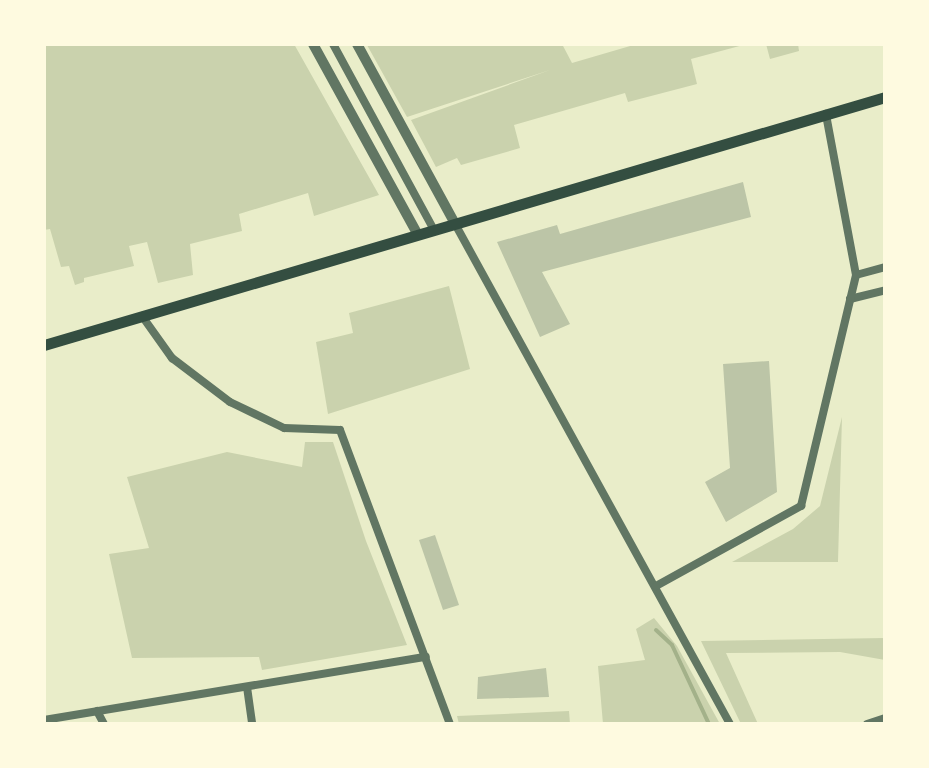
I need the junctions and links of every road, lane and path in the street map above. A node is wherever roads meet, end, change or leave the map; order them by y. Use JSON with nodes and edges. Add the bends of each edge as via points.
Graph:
{"nodes":[{"id":1,"x":313,"y":44,"type":"edge"},
{"id":2,"x":333,"y":44,"type":"edge"},
{"id":3,"x":357,"y":44,"type":"edge"},
{"id":4,"x":885,"y":97,"type":"edge"},
{"id":5,"x":826,"y":114,"type":"junction"},
{"id":6,"x":454,"y":222,"type":"junction"},
{"id":7,"x":433,"y":228,"type":"junction"},
{"id":8,"x":417,"y":233,"type":"junction"},
{"id":9,"x":885,"y":267,"type":"edge"},
{"id":10,"x":856,"y":275,"type":"junction"},
{"id":11,"x":885,"y":290,"type":"edge"},
{"id":12,"x":850,"y":299,"type":"junction"},
{"id":13,"x":142,"y":316,"type":"junction"},
{"id":14,"x":44,"y":345,"type":"edge"},
{"id":15,"x":656,"y":586,"type":"junction"},
{"id":16,"x":426,"y":657,"type":"junction"},
{"id":17,"x":247,"y":687,"type":"junction"},
{"id":18,"x":97,"y":711,"type":"junction"},
{"id":19,"x":885,"y":718,"type":"edge"},
{"id":20,"x":44,"y":720,"type":"edge"},
{"id":21,"x":104,"y":724,"type":"edge"},
{"id":22,"x":252,"y":724,"type":"edge"},
{"id":23,"x":450,"y":724,"type":"edge"},
{"id":24,"x":730,"y":724,"type":"edge"},
{"id":25,"x":867,"y":724,"type":"edge"}],
"edges":[{"from":1,"to":8,"type":"street"},
{"from":2,"to":7,"type":"street"},
{"from":3,"to":6,"type":"street"},
{"from":4,"to":5,"type":"main road"},
{"from":5,"to":6,"type":"main road"},
{"from":5,"to":10,"type":"street"},
{"from":6,"to":7,"type":"main road"},
{"from":6,"to":15,"type":"street"},
{"from":7,"to":8,"type":"main road"},
{"from":8,"to":13,"type":"main road"},
{"from":9,"to":10,"type":"street"},
{"from":10,"to":12,"type":"street"},
{"from":11,"to":12,"type":"street"},
{"from":12,"to":15,"type":"street","via":[[801,506]]},
{"from":13,"to":14,"type":"main road"},
{"from":13,"to":16,"type":"street","via":[[172,358],[230,402],[284,428],[340,430]]},
{"from":15,"to":24,"type":"street"},
{"from":16,"to":17,"type":"street"},
{"from":16,"to":23,"type":"street"},
{"from":17,"to":18,"type":"street"},
{"from":17,"to":22,"type":"street"},
{"from":18,"to":20,"type":"street"},
{"from":18,"to":21,"type":"street"},
{"from":19,"to":25,"type":"street"}]}
